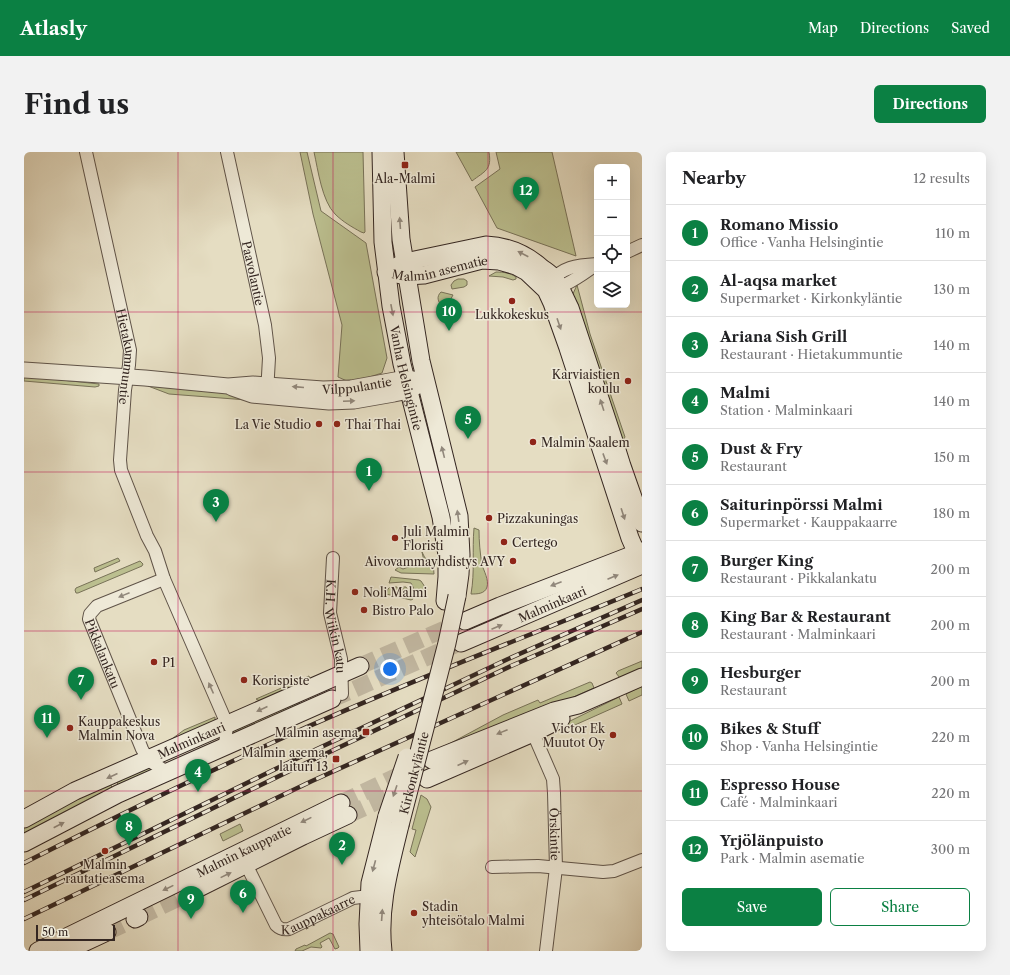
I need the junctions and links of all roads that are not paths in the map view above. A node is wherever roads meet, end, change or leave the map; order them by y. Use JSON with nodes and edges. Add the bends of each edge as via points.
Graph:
{"nodes":[{"id":1,"x":86,"y":152,"type":"edge"},
{"id":2,"x":227,"y":152,"type":"edge"},
{"id":3,"x":381,"y":152,"type":"edge"},
{"id":4,"x":395,"y":152,"type":"edge"},
{"id":5,"x":642,"y":245,"type":"edge"},
{"id":6,"x":630,"y":251,"type":"edge"},
{"id":7,"x":406,"y":269,"type":"junction"},
{"id":8,"x":386,"y":272,"type":"junction"},
{"id":9,"x":553,"y":285,"type":"junction"},
{"id":10,"x":24,"y":370,"type":"edge"},
{"id":11,"x":128,"y":378,"type":"junction"},
{"id":12,"x":426,"y":381,"type":"junction"},
{"id":13,"x":408,"y":385,"type":"junction"},
{"id":14,"x":267,"y":390,"type":"junction"},
{"id":15,"x":642,"y":523,"type":"edge"},
{"id":16,"x":641,"y":557,"type":"edge"},
{"id":17,"x":333,"y":558,"type":"dead end"},
{"id":18,"x":164,"y":579,"type":"junction"},
{"id":19,"x":451,"y":599,"type":"junction"},
{"id":20,"x":465,"y":621,"type":"tunnel mouth"},
{"id":21,"x":461,"y":642,"type":"tunnel mouth"},
{"id":22,"x":360,"y":666,"type":"tunnel mouth"},
{"id":23,"x":342,"y":674,"type":"junction"},
{"id":24,"x":642,"y":677,"type":"edge"},
{"id":25,"x":337,"y":697,"type":"joint"},
{"id":26,"x":227,"y":724,"type":"junction"},
{"id":27,"x":530,"y":727,"type":"junction"},
{"id":28,"x":225,"y":746,"type":"junction"},
{"id":29,"x":148,"y":760,"type":"junction"},
{"id":30,"x":432,"y":760,"type":"dead end"},
{"id":31,"x":167,"y":772,"type":"junction"},
{"id":32,"x":427,"y":779,"type":"tunnel mouth"},
{"id":33,"x":345,"y":809,"type":"tunnel mouth"},
{"id":34,"x":24,"y":819,"type":"edge"},
{"id":35,"x":389,"y":839,"type":"junction"},
{"id":36,"x":24,"y":842,"type":"edge"},
{"id":37,"x":243,"y":858,"type":"junction"},
{"id":38,"x":642,"y":860,"type":"edge"},
{"id":39,"x":492,"y":867,"type":"dead end"},
{"id":40,"x":556,"y":868,"type":"junction"},
{"id":41,"x":191,"y":892,"type":"tunnel mouth"},
{"id":42,"x":369,"y":896,"type":"junction"},
{"id":43,"x":108,"y":932,"type":"tunnel mouth"},
{"id":44,"x":38,"y":951,"type":"edge"},
{"id":45,"x":66,"y":951,"type":"edge"},
{"id":46,"x":369,"y":951,"type":"edge"},
{"id":47,"x":383,"y":951,"type":"edge"},
{"id":48,"x":546,"y":951,"type":"edge"}],
"edges":[{"from":1,"to":11,"type":"street","name":"Hietakummuntie","via":[[130,350]]},
{"from":2,"to":14,"type":"street","name":"Paavolantie","via":[[265,325],[269,358]]},
{"from":3,"to":8,"type":"main road","name":"Vanha Helsingintie"},
{"from":7,"to":4,"type":"main road","name":"Vanha Helsingintie","one_way":true,"via":[[401,239]]},
{"from":5,"to":6,"type":"street"},
{"from":7,"to":8,"type":"main road","name":"Malmin asematie"},
{"from":7,"to":9,"type":"main road","name":"Malmin asematie","via":[[424,275],[482,260],[492,260],[508,263]]},
{"from":7,"to":12,"type":"main road","name":"Vanha Helsingintie"},
{"from":8,"to":13,"type":"main road","name":"Vanha Helsingintie","one_way":true},
{"from":15,"to":9,"type":"main road","name":"Malmin asematie","one_way":true,"via":[[570,308]]},
{"from":9,"to":16,"type":"main road","name":"Malmin asematie","one_way":true,"via":[[552,303],[630,538]]},
{"from":10,"to":11,"type":"street","name":"Vilppulantie"},
{"from":11,"to":14,"type":"street","name":"Vilppulantie","via":[[228,386],[252,395]]},
{"from":11,"to":18,"type":"street","name":"Hietakummuntie","via":[[125,390],[121,470]]},
{"from":12,"to":13,"type":"street","name":"Vilppulantie"},
{"from":19,"to":12,"type":"main road","name":"Vanha Helsingintie","one_way":true,"via":[[460,574],[459,516]]},
{"from":13,"to":14,"type":"street","name":"Vilppulantie","via":[[354,401],[329,402]]},
{"from":13,"to":19,"type":"main road","name":"Vanha Helsingintie","via":[[441,517]]},
{"from":16,"to":20,"type":"main road","name":"Malminkaari","one_way":true,"via":[[508,603]]},
{"from":21,"to":16,"type":"main road","name":"Malminkaari","one_way":true},
{"from":17,"to":23,"type":"street","name":"K.H. Wiikin katu","via":[[330,613]]},
{"from":26,"to":18,"type":"street","one_way":true},
{"from":18,"to":29,"type":"street","name":"Pikkalankatu","one_way":true,"via":[[97,606],[88,618]]},
{"from":19,"to":35,"type":"main road","name":"Kirkonkyläntie","bridge":true,"via":[[404,768],[394,795]]},
{"from":22,"to":23,"type":"main road","name":"Malminkaari"},
{"from":23,"to":25,"type":"street","name":"K.H. Wiikin katu"},
{"from":23,"to":26,"type":"main road","name":"Malminkaari","one_way":true},
{"from":24,"to":27,"type":"main road","via":[[578,705],[554,711]]},
{"from":25,"to":28,"type":"main road","name":"Malminkaari"},
{"from":26,"to":28,"type":"street"},
{"from":26,"to":29,"type":"main road","name":"Malminkaari"},
{"from":27,"to":30,"type":"main road","one_way":true},
{"from":32,"to":27,"type":"main road","one_way":true},
{"from":27,"to":40,"type":"street","name":"Örskintie","via":[[553,779]]},
{"from":28,"to":31,"type":"main road","name":"Malminkaari"},
{"from":29,"to":31,"type":"street"},
{"from":29,"to":34,"type":"main road","name":"Malminkaari","one_way":true,"via":[[75,791]]},
{"from":36,"to":31,"type":"main road","name":"Malminkaari","one_way":true},
{"from":33,"to":37,"type":"main road","name":"Malmin kauppatie"},
{"from":35,"to":42,"type":"main road","name":"Kirkonkyläntie","one_way":true,"via":[[373,870]]},
{"from":47,"to":35,"type":"main road","name":"Kirkonkyläntie","one_way":true,"via":[[381,924]]},
{"from":41,"to":37,"type":"main road","name":"Malmin kauppatie","one_way":true},
{"from":37,"to":42,"type":"street","name":"Kauppakaarre","via":[[276,925],[284,930],[353,898]]},
{"from":37,"to":44,"type":"main road","name":"Malmin kauppatie","one_way":true},
{"from":38,"to":40,"type":"street","via":[[614,871]]},
{"from":39,"to":40,"type":"street"},
{"from":40,"to":48,"type":"street","name":"Örskintie"},
{"from":42,"to":46,"type":"main road","name":"Kirkonkyläntie"},
{"from":43,"to":45,"type":"main road"}]}
